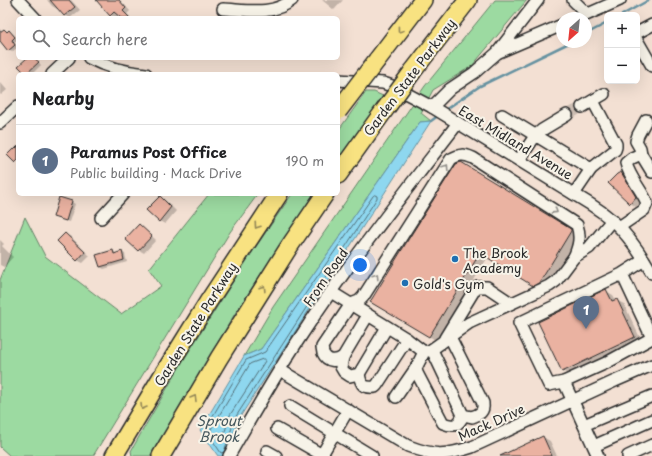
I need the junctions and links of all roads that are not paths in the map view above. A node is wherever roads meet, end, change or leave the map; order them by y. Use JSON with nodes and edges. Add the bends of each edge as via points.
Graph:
{"nodes":[{"id":1,"x":18,"y":0,"type":"edge"},
{"id":2,"x":292,"y":0,"type":"edge"},
{"id":3,"x":423,"y":0,"type":"edge"},
{"id":4,"x":468,"y":0,"type":"edge"},
{"id":5,"x":538,"y":0,"type":"edge"},
{"id":6,"x":573,"y":0,"type":"edge"},
{"id":7,"x":611,"y":2,"type":"edge"},
{"id":8,"x":223,"y":10,"type":"dead end"},
{"id":9,"x":580,"y":12,"type":"edge"},
{"id":10,"x":591,"y":12,"type":"edge"},
{"id":11,"x":33,"y":16,"type":"edge"},
{"id":12,"x":652,"y":25,"type":"edge"},
{"id":13,"x":556,"y":28,"type":"edge"},
{"id":14,"x":640,"y":31,"type":"edge"},
{"id":15,"x":640,"y":45,"type":"edge"},
{"id":16,"x":496,"y":54,"type":"junction"},
{"id":17,"x":67,"y":60,"type":"edge"},
{"id":18,"x":93,"y":60,"type":"edge"},
{"id":19,"x":652,"y":66,"type":"edge"},
{"id":20,"x":54,"y":72,"type":"edge"},
{"id":21,"x":134,"y":72,"type":"edge"},
{"id":22,"x":340,"y":80,"type":"edge"},
{"id":23,"x":604,"y":94,"type":"dead end"},
{"id":24,"x":593,"y":101,"type":"junction"},
{"id":25,"x":434,"y":103,"type":"junction"},
{"id":26,"x":16,"y":108,"type":"edge"},
{"id":27,"x":582,"y":108,"type":"tunnel mouth"},
{"id":28,"x":340,"y":109,"type":"edge"},
{"id":29,"x":502,"y":115,"type":"dead end"},
{"id":30,"x":567,"y":116,"type":"tunnel mouth"},
{"id":31,"x":650,"y":122,"type":"edge"},
{"id":32,"x":0,"y":123,"type":"edge"},
{"id":33,"x":458,"y":123,"type":"junction"},
{"id":34,"x":535,"y":136,"type":"junction"},
{"id":35,"x":641,"y":154,"type":"junction"},
{"id":36,"x":519,"y":160,"type":"junction"},
{"id":37,"x":591,"y":169,"type":"junction"},
{"id":38,"x":340,"y":172,"type":"edge"},
{"id":39,"x":652,"y":172,"type":"edge"},
{"id":40,"x":574,"y":194,"type":"junction"},
{"id":41,"x":121,"y":196,"type":"edge"},
{"id":42,"x":278,"y":196,"type":"edge"},
{"id":43,"x":324,"y":196,"type":"edge"},
{"id":44,"x":101,"y":218,"type":"dead end"},
{"id":45,"x":616,"y":224,"type":"junction"},
{"id":46,"x":574,"y":257,"type":"junction"},
{"id":47,"x":644,"y":260,"type":"junction"},
{"id":48,"x":652,"y":273,"type":"edge"},
{"id":49,"x":622,"y":274,"type":"junction"},
{"id":50,"x":331,"y":292,"type":"junction"},
{"id":51,"x":511,"y":303,"type":"junction"},
{"id":52,"x":351,"y":304,"type":"junction"},
{"id":53,"x":368,"y":315,"type":"junction"},
{"id":54,"x":388,"y":327,"type":"junction"},
{"id":55,"x":407,"y":339,"type":"junction"},
{"id":56,"x":446,"y":339,"type":"junction"},
{"id":57,"x":427,"y":351,"type":"junction"},
{"id":58,"x":343,"y":357,"type":"junction"},
{"id":59,"x":606,"y":363,"type":"junction"},
{"id":60,"x":652,"y":365,"type":"edge"},
{"id":61,"x":416,"y":368,"type":"junction"},
{"id":62,"x":280,"y":370,"type":"junction"},
{"id":63,"x":359,"y":374,"type":"junction"},
{"id":64,"x":615,"y":381,"type":"junction"},
{"id":65,"x":564,"y":382,"type":"junction"},
{"id":66,"x":652,"y":396,"type":"edge"},
{"id":67,"x":396,"y":397,"type":"dead end"},
{"id":68,"x":573,"y":400,"type":"junction"},
{"id":69,"x":290,"y":406,"type":"dead end"},
{"id":70,"x":348,"y":410,"type":"junction"},
{"id":71,"x":463,"y":415,"type":"junction"},
{"id":72,"x":652,"y":420,"type":"edge"},
{"id":73,"x":584,"y":425,"type":"junction"},
{"id":74,"x":277,"y":429,"type":"dead end"},
{"id":75,"x":334,"y":433,"type":"junction"},
{"id":76,"x":396,"y":439,"type":"junction"},
{"id":77,"x":652,"y":445,"type":"edge"},
{"id":78,"x":596,"y":451,"type":"edge"},
{"id":79,"x":464,"y":452,"type":"edge"},
{"id":80,"x":230,"y":453,"type":"edge"},
{"id":81,"x":117,"y":455,"type":"edge"},
{"id":82,"x":433,"y":455,"type":"edge"},
{"id":83,"x":161,"y":456,"type":"edge"},
{"id":84,"x":322,"y":456,"type":"edge"},
{"id":85,"x":372,"y":456,"type":"edge"},
{"id":86,"x":410,"y":456,"type":"edge"},
{"id":87,"x":628,"y":456,"type":"edge"}],
"edges":[{"from":1,"to":11,"type":"street"},
{"from":2,"to":8,"type":"street","via":[[281,7],[265,11]]},
{"from":3,"to":28,"type":"highway","one_way":true,"bridge":true},
{"from":4,"to":38,"type":"highway","name":"Garden State Parkway","bridge":true},
{"from":5,"to":16,"type":"street"},
{"from":6,"to":9,"type":"street"},
{"from":7,"to":10,"type":"street"},
{"from":12,"to":14,"type":"street"},
{"from":13,"to":16,"type":"street"},
{"from":15,"to":19,"type":"street"},
{"from":16,"to":25,"type":"street"},
{"from":17,"to":20,"type":"street"},
{"from":18,"to":21,"type":"street"},
{"from":22,"to":25,"type":"street","name":"East Midland Avenue","via":[[383,83]]},
{"from":23,"to":24,"type":"street"},
{"from":24,"to":27,"type":"street"},
{"from":24,"to":37,"type":"street","via":[[616,147]]},
{"from":25,"to":33,"type":"street","name":"East Midland Avenue","via":[[447,117]]},
{"from":26,"to":32,"type":"street"},
{"from":29,"to":34,"type":"street"},
{"from":30,"to":34,"type":"street"},
{"from":31,"to":35,"type":"street","via":[[636,141]]},
{"from":33,"to":36,"type":"street","name":"East Midland Avenue"},
{"from":33,"to":50,"type":"street","name":"From Road"},
{"from":34,"to":36,"type":"street"},
{"from":34,"to":37,"type":"street"},
{"from":35,"to":39,"type":"street"},
{"from":35,"to":45,"type":"street","via":[[626,163],[647,203],[644,210]]},
{"from":36,"to":40,"type":"street","name":"East Midland Avenue"},
{"from":37,"to":40,"type":"street"},
{"from":40,"to":45,"type":"street","name":"East Midland Avenue"},
{"from":41,"to":44,"type":"street"},
{"from":42,"to":81,"type":"highway","name":"Garden State Parkway","one_way":true,"via":[[208,302]]},
{"from":83,"to":43,"type":"highway","one_way":true,"via":[[238,327]]},
{"from":45,"to":46,"type":"street","via":[[589,248]]},
{"from":45,"to":47,"type":"street","name":"East Midland Avenue"},
{"from":46,"to":51,"type":"street","via":[[556,281]]},
{"from":52,"to":46,"type":"street","one_way":true,"via":[[363,297],[451,159],[458,155],[473,158],[578,225],[580,241]]},
{"from":47,"to":48,"type":"street","name":"East Midland Avenue"},
{"from":47,"to":49,"type":"street"},
{"from":49,"to":59,"type":"street","via":[[652,338]]},
{"from":49,"to":65,"type":"street","via":[[519,323],[549,384]]},
{"from":50,"to":52,"type":"street"},
{"from":50,"to":62,"type":"street","name":"From Road"},
{"from":51,"to":56,"type":"street","via":[[469,323]]},
{"from":51,"to":56,"type":"street","via":[[486,287],[478,287]]},
{"from":52,"to":53,"type":"street"},
{"from":52,"to":58,"type":"street","via":[[322,347],[323,353],[333,361]]},
{"from":53,"to":54,"type":"street"},
{"from":53,"to":58,"type":"street"},
{"from":54,"to":55,"type":"street"},
{"from":54,"to":63,"type":"street"},
{"from":55,"to":57,"type":"street"},
{"from":55,"to":63,"type":"street","via":[[375,388],[362,384]]},
{"from":56,"to":57,"type":"street"},
{"from":56,"to":71,"type":"street","via":[[483,403],[480,413],[472,417]]},
{"from":57,"to":61,"type":"street"},
{"from":57,"to":71,"type":"street","via":[[434,354]]},
{"from":58,"to":63,"type":"street","via":[[341,366],[344,372],[350,376]]},
{"from":59,"to":64,"type":"street"},
{"from":59,"to":65,"type":"street"},
{"from":60,"to":64,"type":"street","name":"Mack Drive"},
{"from":61,"to":67,"type":"street"},
{"from":61,"to":71,"type":"street","via":[[443,423],[456,425]]},
{"from":62,"to":70,"type":"street","name":"Mack Drive"},
{"from":62,"to":80,"type":"street","name":"From Road"},
{"from":64,"to":68,"type":"street","name":"Mack Drive"},
{"from":65,"to":68,"type":"street"},
{"from":66,"to":73,"type":"street"},
{"from":68,"to":73,"type":"street"},
{"from":68,"to":79,"type":"street","name":"Mack Drive"},
{"from":69,"to":75,"type":"street"},
{"from":70,"to":75,"type":"street"},
{"from":70,"to":76,"type":"street","name":"Mack Drive"},
{"from":72,"to":78,"type":"street"},
{"from":73,"to":78,"type":"street"},
{"from":74,"to":84,"type":"street"},
{"from":75,"to":84,"type":"street"},
{"from":75,"to":85,"type":"street"},
{"from":76,"to":82,"type":"street","name":"Mack Drive"},
{"from":76,"to":86,"type":"street"},
{"from":77,"to":87,"type":"street"},
{"from":79,"to":82,"type":"street","name":"Mack Drive"}]}
